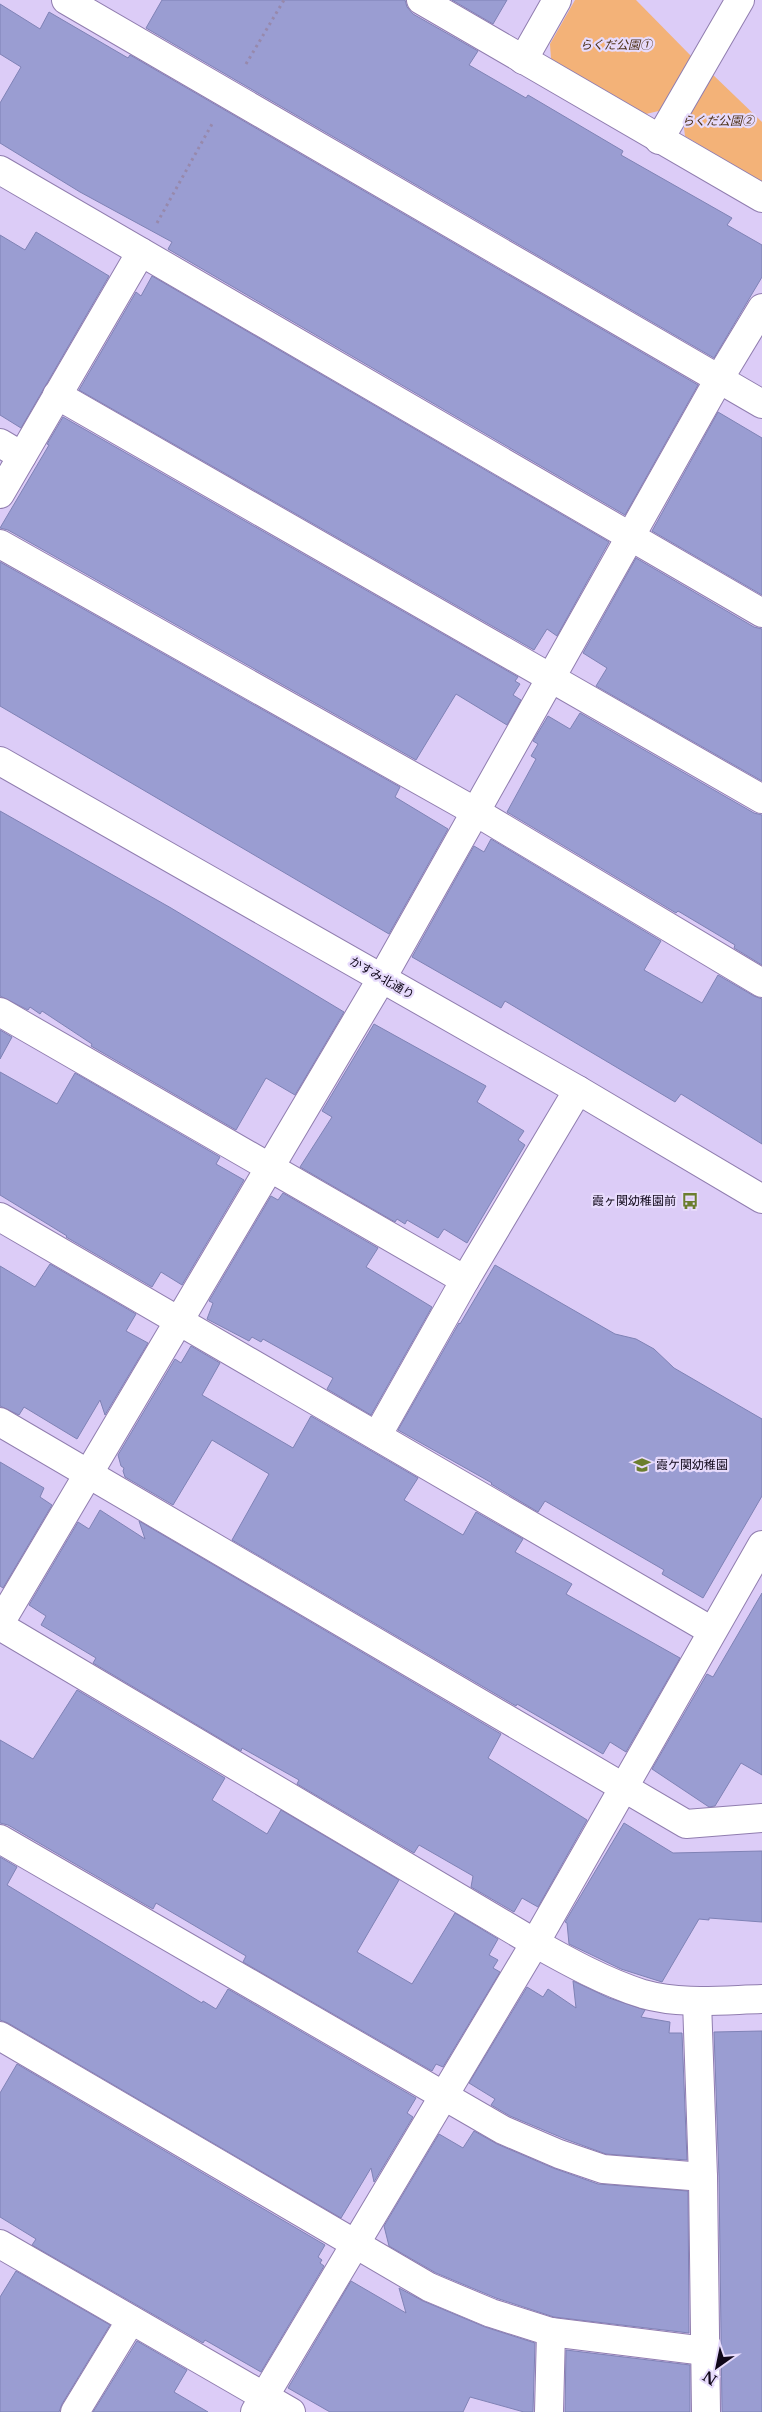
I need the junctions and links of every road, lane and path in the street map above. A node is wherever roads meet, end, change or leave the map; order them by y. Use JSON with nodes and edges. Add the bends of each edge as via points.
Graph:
{"nodes":[{"id":1,"x":66,"y":0,"type":"edge"},
{"id":2,"x":421,"y":0,"type":"edge"},
{"id":3,"x":557,"y":0,"type":"edge"},
{"id":4,"x":740,"y":0,"type":"edge"},
{"id":5,"x":523,"y":60,"type":"junction"},
{"id":6,"x":659,"y":140,"type":"junction"},
{"id":7,"x":0,"y":170,"type":"edge"},
{"id":8,"x":762,"y":198,"type":"edge"},
{"id":9,"x":141,"y":252,"type":"junction"},
{"id":10,"x":762,"y":308,"type":"edge"},
{"id":11,"x":719,"y":379,"type":"junction"},
{"id":12,"x":57,"y":395,"type":"junction"},
{"id":13,"x":762,"y":404,"type":"edge"},
{"id":14,"x":11,"y":449,"type":"edge"},
{"id":15,"x":0,"y":494,"type":"edge"},
{"id":16,"x":630,"y":537,"type":"junction"},
{"id":17,"x":0,"y":544,"type":"edge"},
{"id":18,"x":762,"y":613,"type":"edge"},
{"id":19,"x":552,"y":676,"type":"junction"},
{"id":20,"x":0,"y":761,"type":"edge"},
{"id":21,"x":762,"y":798,"type":"edge"},
{"id":22,"x":476,"y":812,"type":"junction"},
{"id":23,"x":382,"y":978,"type":"junction"},
{"id":24,"x":762,"y":983,"type":"edge"},
{"id":25,"x":0,"y":1012,"type":"edge"},
{"id":26,"x":578,"y":1090,"type":"junction"},
{"id":27,"x":271,"y":1168,"type":"junction"},
{"id":28,"x":762,"y":1199,"type":"edge"},
{"id":29,"x":0,"y":1216,"type":"edge"},
{"id":30,"x":465,"y":1280,"type":"junction"},
{"id":31,"x":179,"y":1322,"type":"junction"},
{"id":32,"x":0,"y":1422,"type":"edge"},
{"id":33,"x":377,"y":1436,"type":"junction"},
{"id":34,"x":90,"y":1474,"type":"junction"},
{"id":35,"x":762,"y":1545,"type":"edge"},
{"id":36,"x":0,"y":1625,"type":"edge"},
{"id":37,"x":712,"y":1631,"type":"junction"},
{"id":38,"x":624,"y":1789,"type":"junction"},
{"id":39,"x":762,"y":1818,"type":"edge"},
{"id":40,"x":0,"y":1839,"type":"edge"},
{"id":41,"x":534,"y":1943,"type":"junction"},
{"id":42,"x":762,"y":1999,"type":"edge"},
{"id":43,"x":697,"y":2001,"type":"junction"},
{"id":44,"x":0,"y":2036,"type":"edge"},
{"id":45,"x":442,"y":2096,"type":"junction"},
{"id":46,"x":703,"y":2177,"type":"junction"},
{"id":47,"x":355,"y":2242,"type":"junction"},
{"id":48,"x":0,"y":2245,"type":"edge"},
{"id":49,"x":131,"y":2320,"type":"junction"},
{"id":50,"x":551,"y":2332,"type":"junction"},
{"id":51,"x":705,"y":2351,"type":"junction"},
{"id":52,"x":259,"y":2404,"type":"edge"},
{"id":53,"x":75,"y":2412,"type":"edge"},
{"id":54,"x":291,"y":2412,"type":"edge"},
{"id":55,"x":549,"y":2412,"type":"edge"},
{"id":56,"x":706,"y":2412,"type":"edge"}],
"edges":[{"from":1,"to":11,"type":"street"},
{"from":2,"to":5,"type":"street"},
{"from":3,"to":5,"type":"street"},
{"from":4,"to":6,"type":"street"},
{"from":5,"to":6,"type":"street"},
{"from":6,"to":8,"type":"street"},
{"from":7,"to":9,"type":"street"},
{"from":9,"to":12,"type":"street"},
{"from":9,"to":16,"type":"street"},
{"from":10,"to":11,"type":"street"},
{"from":11,"to":13,"type":"street"},
{"from":11,"to":16,"type":"street"},
{"from":12,"to":14,"type":"street"},
{"from":12,"to":19,"type":"street"},
{"from":14,"to":15,"type":"street"},
{"from":16,"to":18,"type":"street"},
{"from":16,"to":19,"type":"street"},
{"from":17,"to":22,"type":"street"},
{"from":19,"to":21,"type":"street"},
{"from":19,"to":22,"type":"street"},
{"from":20,"to":23,"type":"street","name":"かすみ北通り"},
{"from":22,"to":23,"type":"street"},
{"from":22,"to":24,"type":"street"},
{"from":23,"to":26,"type":"street","name":"かすみ北通り"},
{"from":23,"to":27,"type":"street"},
{"from":25,"to":27,"type":"street"},
{"from":26,"to":28,"type":"street","name":"かすみ北通り"},
{"from":26,"to":30,"type":"street"},
{"from":27,"to":30,"type":"street"},
{"from":27,"to":31,"type":"street"},
{"from":29,"to":31,"type":"street"},
{"from":30,"to":33,"type":"street"},
{"from":31,"to":33,"type":"street"},
{"from":31,"to":34,"type":"street"},
{"from":32,"to":34,"type":"street"},
{"from":33,"to":37,"type":"street"},
{"from":34,"to":36,"type":"street"},
{"from":34,"to":38,"type":"street"},
{"from":35,"to":37,"type":"street"},
{"from":36,"to":41,"type":"street"},
{"from":37,"to":38,"type":"street"},
{"from":38,"to":39,"type":"street","via":[[686,1824]]},
{"from":38,"to":41,"type":"street"},
{"from":40,"to":45,"type":"street"},
{"from":41,"to":43,"type":"street","via":[[584,1970],[644,1994]]},
{"from":41,"to":45,"type":"street"},
{"from":42,"to":43,"type":"street"},
{"from":43,"to":46,"type":"street"},
{"from":44,"to":47,"type":"street"},
{"from":45,"to":46,"type":"street","via":[[503,2130],[603,2169]]},
{"from":45,"to":47,"type":"street"},
{"from":46,"to":51,"type":"street"},
{"from":47,"to":50,"type":"street","via":[[429,2287],[491,2314]]},
{"from":47,"to":52,"type":"street"},
{"from":48,"to":49,"type":"street"},
{"from":49,"to":52,"type":"street"},
{"from":49,"to":53,"type":"street"},
{"from":50,"to":51,"type":"street"},
{"from":50,"to":55,"type":"street"},
{"from":51,"to":56,"type":"street"},
{"from":52,"to":54,"type":"street"}]}
